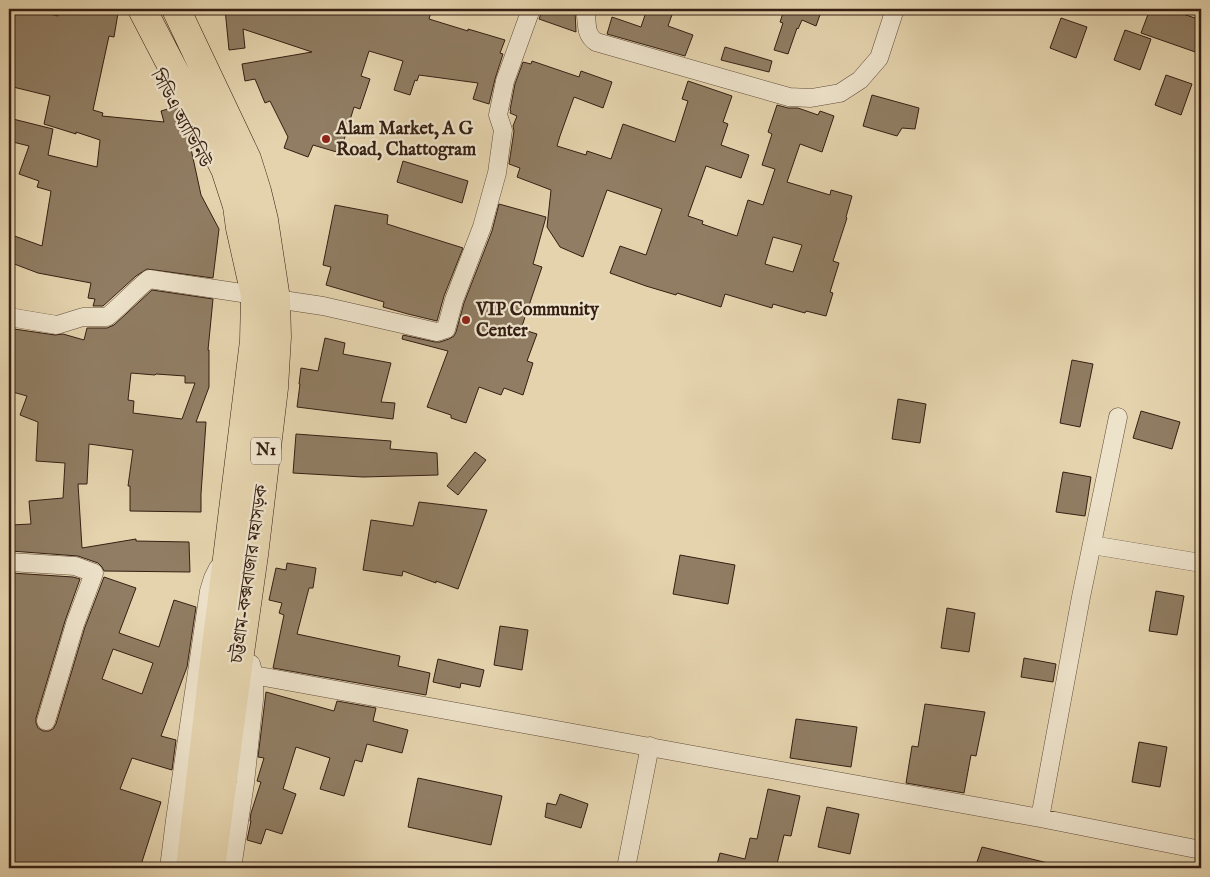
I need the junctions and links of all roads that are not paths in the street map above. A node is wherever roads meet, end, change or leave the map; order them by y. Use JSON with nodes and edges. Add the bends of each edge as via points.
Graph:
{"nodes":[{"id":1,"x":122,"y":9,"type":"edge"},
{"id":2,"x":142,"y":9,"type":"edge"},
{"id":3,"x":161,"y":9,"type":"edge"},
{"id":4,"x":176,"y":9,"type":"edge"},
{"id":5,"x":531,"y":9,"type":"edge"},
{"id":6,"x":585,"y":9,"type":"edge"},
{"id":7,"x":895,"y":9,"type":"edge"},
{"id":8,"x":232,"y":166,"type":"junction"},
{"id":9,"x":252,"y":224,"type":"junction"},
{"id":10,"x":266,"y":297,"type":"junction"},
{"id":11,"x":9,"y":317,"type":"edge"},
{"id":12,"x":1118,"y":417,"type":"dead end"},
{"id":13,"x":1092,"y":545,"type":"junction"},
{"id":14,"x":242,"y":552,"type":"junction"},
{"id":15,"x":9,"y":562,"type":"edge"},
{"id":16,"x":1201,"y":562,"type":"edge"},
{"id":17,"x":242,"y":639,"type":"junction"},
{"id":18,"x":254,"y":674,"type":"junction"},
{"id":19,"x":46,"y":721,"type":"dead end"},
{"id":20,"x":650,"y":746,"type":"junction"},
{"id":21,"x":1040,"y":818,"type":"junction"},
{"id":22,"x":1201,"y":850,"type":"edge"},
{"id":23,"x":169,"y":868,"type":"edge"},
{"id":24,"x":190,"y":868,"type":"edge"},
{"id":25,"x":211,"y":868,"type":"edge"},
{"id":26,"x":232,"y":868,"type":"edge"},
{"id":27,"x":626,"y":868,"type":"edge"}],
"edges":[{"from":1,"to":9,"type":"highway","name":"সিডিএ অ্যাভিনিউ","number":"N1","via":[[207,171]]},
{"from":2,"to":8,"type":"highway"},
{"from":3,"to":8,"type":"highway"},
{"from":4,"to":9,"type":"highway","number":"N1","via":[[247,159],[257,191]]},
{"from":5,"to":10,"type":"street","via":[[505,81],[498,116],[503,130],[497,173],[446,330],[437,332],[323,306]]},
{"from":6,"to":7,"type":"street","via":[[588,33],[596,42],[750,87],[789,97],[811,98],[840,93],[860,80],[879,58]]},
{"from":8,"to":9,"type":"highway"},
{"from":9,"to":10,"type":"highway","name":"চট্টগ্রাম-কক্সবাজার মহাসড়ক","number":"N1"},
{"from":10,"to":11,"type":"street","via":[[149,279],[107,317],[83,317],[57,325]]},
{"from":10,"to":14,"type":"highway","name":"চট্টগ্রাম-কক্সবাজার মহাসড়ক","number":"N1","via":[[254,341]]},
{"from":12,"to":13,"type":"street"},
{"from":13,"to":16,"type":"street"},
{"from":13,"to":21,"type":"street"},
{"from":14,"to":17,"type":"highway","name":"চট্টগ্রাম-কক্সবাজার মহাসড়ক","number":"N1"},
{"from":14,"to":23,"type":"street","via":[[213,578],[209,591]]},
{"from":14,"to":24,"type":"highway","name":"চট্টগ্রাম-কক্সবাজার মহাসড়ক","number":"N1","via":[[212,679]]},
{"from":15,"to":19,"type":"street","via":[[75,566],[94,573]]},
{"from":17,"to":18,"type":"street"},
{"from":17,"to":25,"type":"highway","name":"চট্টগ্রাম-কক্সবাজার মহাসড়ক","number":"N1"},
{"from":18,"to":20,"type":"street"},
{"from":18,"to":26,"type":"street","via":[[245,782]]},
{"from":20,"to":21,"type":"street"},
{"from":20,"to":27,"type":"street"},
{"from":21,"to":22,"type":"street"}]}
